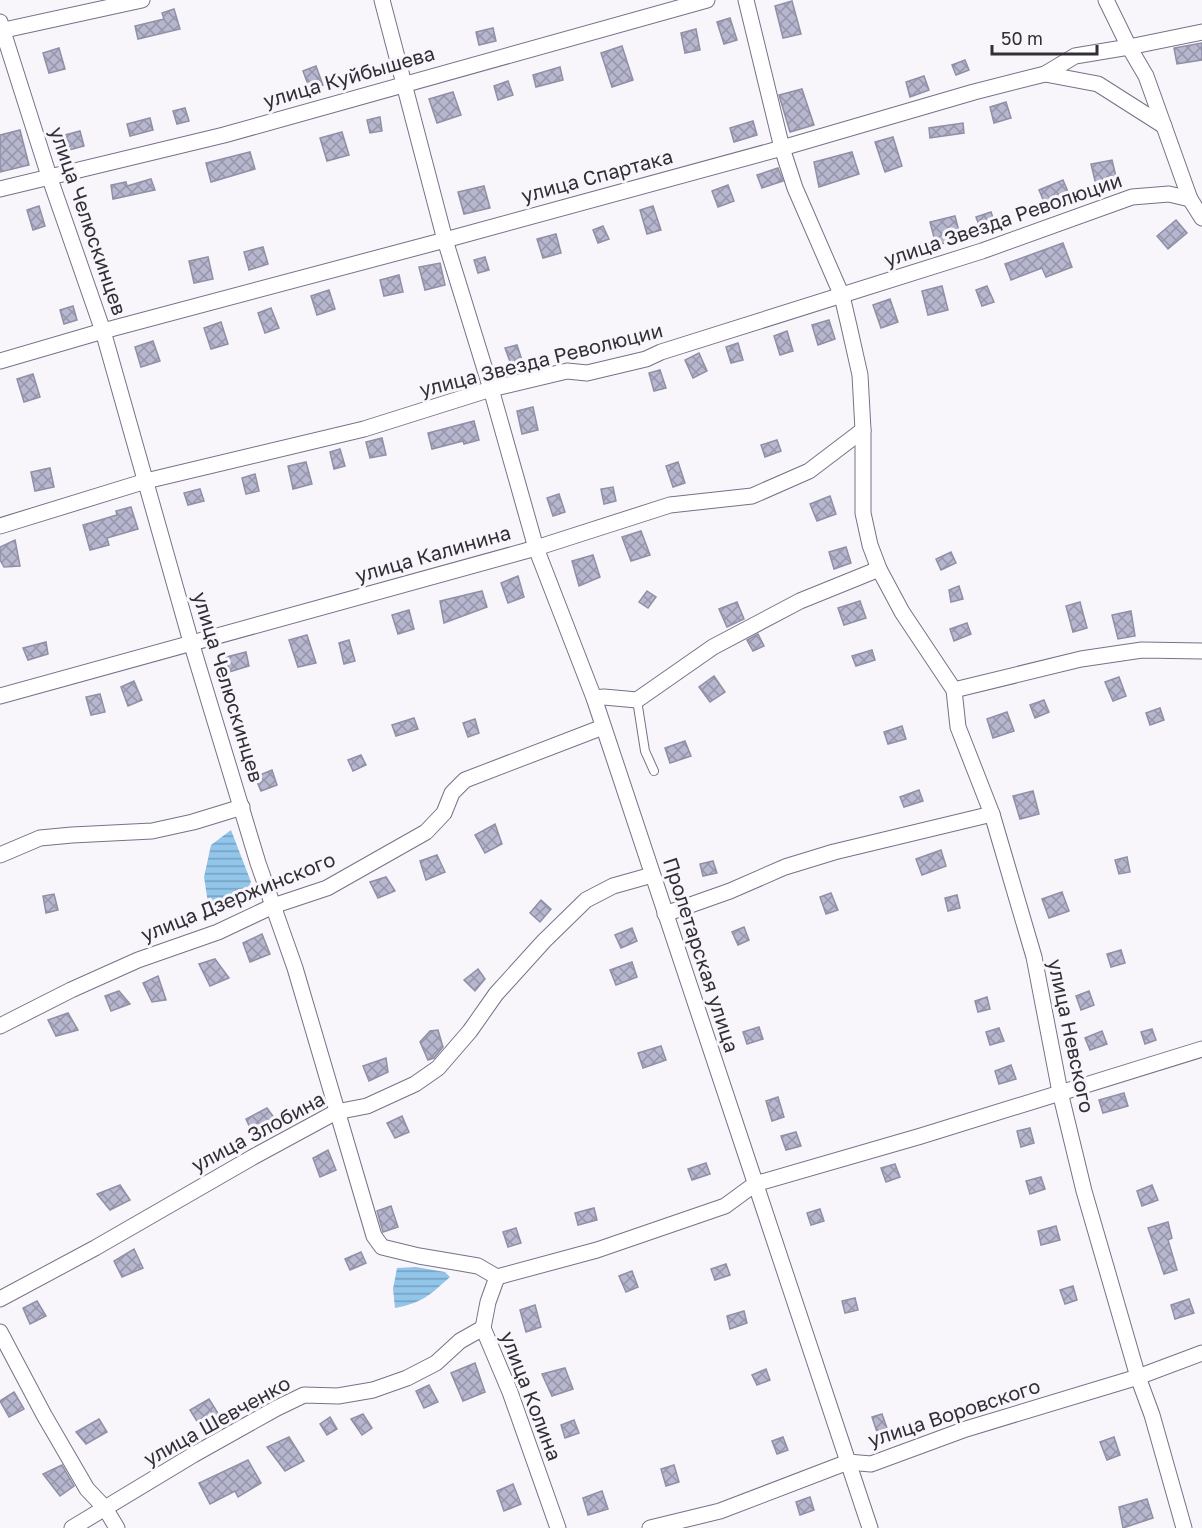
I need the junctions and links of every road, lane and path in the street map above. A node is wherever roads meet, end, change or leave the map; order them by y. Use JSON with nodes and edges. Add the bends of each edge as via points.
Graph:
{"nodes":[{"id":1,"x":142,"y":0,"type":"edge"},
{"id":2,"x":382,"y":0,"type":"edge"},
{"id":3,"x":707,"y":0,"type":"edge"},
{"id":4,"x":746,"y":0,"type":"edge"},
{"id":5,"x":1106,"y":0,"type":"edge"},
{"id":6,"x":1,"y":28,"type":"edge"},
{"id":7,"x":1202,"y":32,"type":"edge"},
{"id":8,"x":1129,"y":47,"type":"junction"},
{"id":9,"x":1045,"y":74,"type":"junction"},
{"id":10,"x":404,"y":83,"type":"junction"},
{"id":11,"x":1164,"y":126,"type":"junction"},
{"id":12,"x":782,"y":148,"type":"junction"},
{"id":13,"x":49,"y":176,"type":"junction"},
{"id":14,"x":0,"y":189,"type":"edge"},
{"id":15,"x":1190,"y":199,"type":"junction"},
{"id":16,"x":1202,"y":219,"type":"edge"},
{"id":17,"x":445,"y":240,"type":"junction"},
{"id":18,"x":842,"y":296,"type":"junction"},
{"id":19,"x":103,"y":331,"type":"junction"},
{"id":20,"x":0,"y":361,"type":"edge"},
{"id":21,"x":491,"y":389,"type":"junction"},
{"id":22,"x":863,"y":430,"type":"junction"},
{"id":23,"x":146,"y":481,"type":"junction"},
{"id":24,"x":0,"y":526,"type":"edge"},
{"id":25,"x":536,"y":548,"type":"junction"},
{"id":26,"x":879,"y":570,"type":"junction"},
{"id":27,"x":191,"y":642,"type":"junction"},
{"id":28,"x":1202,"y":651,"type":"edge"},
{"id":29,"x":954,"y":690,"type":"junction"},
{"id":30,"x":0,"y":696,"type":"edge"},
{"id":31,"x":594,"y":698,"type":"junction"},
{"id":32,"x":638,"y":700,"type":"junction"},
{"id":33,"x":603,"y":727,"type":"junction"},
{"id":34,"x":654,"y":771,"type":"dead end"},
{"id":35,"x":242,"y":807,"type":"junction"},
{"id":36,"x":992,"y":814,"type":"junction"},
{"id":37,"x":0,"y":855,"type":"edge"},
{"id":38,"x":652,"y":874,"type":"junction"},
{"id":39,"x":273,"y":906,"type":"junction"},
{"id":40,"x":665,"y":914,"type":"junction"},
{"id":41,"x":0,"y":1026,"type":"edge"},
{"id":42,"x":1202,"y":1049,"type":"edge"},
{"id":43,"x":1060,"y":1092,"type":"junction"},
{"id":44,"x":336,"y":1112,"type":"junction"},
{"id":45,"x":755,"y":1184,"type":"junction"},
{"id":46,"x":497,"y":1277,"type":"junction"},
{"id":47,"x":0,"y":1299,"type":"edge"},
{"id":48,"x":483,"y":1328,"type":"junction"},
{"id":49,"x":0,"y":1332,"type":"edge"},
{"id":50,"x":1202,"y":1353,"type":"edge"},
{"id":51,"x":1138,"y":1377,"type":"junction"},
{"id":52,"x":848,"y":1462,"type":"junction"},
{"id":53,"x":105,"y":1508,"type":"junction"},
{"id":54,"x":72,"y":1528,"type":"edge"},
{"id":55,"x":117,"y":1528,"type":"edge"},
{"id":56,"x":558,"y":1528,"type":"edge"},
{"id":57,"x":650,"y":1528,"type":"edge"},
{"id":58,"x":870,"y":1528,"type":"edge"},
{"id":59,"x":1184,"y":1528,"type":"edge"}],
"edges":[{"from":1,"to":6,"type":"street"},
{"from":2,"to":10,"type":"street","name":"Пролетарская улица"},
{"from":3,"to":10,"type":"street","name":"улица Куйбышева"},
{"from":4,"to":12,"type":"street","name":"улица Невского"},
{"from":5,"to":8,"type":"street"},
{"from":6,"to":13,"type":"street","name":"улица Челюскинцев"},
{"from":7,"to":8,"type":"street","name":"улица Спартака"},
{"from":8,"to":9,"type":"street","name":"улица Спартака","via":[[1075,56]]},
{"from":8,"to":11,"type":"street","via":[[1146,76]]},
{"from":9,"to":11,"type":"street","via":[[1098,84]]},
{"from":9,"to":12,"type":"street","name":"улица Спартака"},
{"from":10,"to":13,"type":"street","name":"улица Куйбышева","via":[[224,135]]},
{"from":10,"to":17,"type":"street","name":"Пролетарская улица"},
{"from":11,"to":15,"type":"street"},
{"from":12,"to":17,"type":"street","name":"улица Спартака"},
{"from":12,"to":18,"type":"street","name":"улица Невского"},
{"from":13,"to":14,"type":"street","name":"улица Куйбышева"},
{"from":13,"to":19,"type":"street","name":"улица Челюскинцев"},
{"from":15,"to":16,"type":"street"},
{"from":15,"to":18,"type":"street","name":"улица Звезда Революции","via":[[1169,194],[1132,197]]},
{"from":17,"to":19,"type":"street","name":"улица Спартака"},
{"from":17,"to":21,"type":"street","name":"Пролетарская улица"},
{"from":18,"to":21,"type":"street","name":"улица Звезда Революции","via":[[646,359],[587,373],[567,371]]},
{"from":18,"to":22,"type":"street","name":"улица Невского","via":[[860,375]]},
{"from":19,"to":20,"type":"street","name":"улица Спартака"},
{"from":19,"to":23,"type":"street","name":"улица Челюскинцев"},
{"from":21,"to":23,"type":"street","name":"улица Звезда Революции","via":[[364,429]]},
{"from":21,"to":25,"type":"street","name":"Пролетарская улица"},
{"from":22,"to":25,"type":"street","name":"улица Калинина","via":[[809,471],[752,496],[670,505]]},
{"from":22,"to":26,"type":"street","name":"улица Невского","via":[[862,513]]},
{"from":23,"to":24,"type":"street","name":"улица Звезда Революции"},
{"from":23,"to":27,"type":"street","name":"улица Челюскинцев"},
{"from":25,"to":27,"type":"street","name":"улица Калинина"},
{"from":25,"to":31,"type":"street","name":"Пролетарская улица"},
{"from":26,"to":29,"type":"street","name":"улица Невского"},
{"from":26,"to":32,"type":"street","via":[[800,601],[713,647]]},
{"from":27,"to":30,"type":"street","name":"улица Калинина"},
{"from":27,"to":35,"type":"street","name":"улица Челюскинцев"},
{"from":28,"to":29,"type":"street","via":[[1142,650],[1081,659]]},
{"from":29,"to":36,"type":"street","name":"улица Невского","via":[[958,727]]},
{"from":31,"to":32,"type":"street"},
{"from":31,"to":33,"type":"street","name":"Пролетарская улица"},
{"from":32,"to":34,"type":"lane","via":[[645,751]]},
{"from":33,"to":38,"type":"street","name":"Пролетарская улица"},
{"from":33,"to":39,"type":"street","name":"улица Дзержинского","via":[[465,780],[426,832],[327,888]]},
{"from":35,"to":37,"type":"street","via":[[152,831],[40,838]]},
{"from":35,"to":39,"type":"street","name":"улица Челюскинцев"},
{"from":36,"to":40,"type":"street","via":[[785,867]]},
{"from":36,"to":43,"type":"street","name":"улица Невского","via":[[1034,957]]},
{"from":38,"to":40,"type":"street","name":"Пролетарская улица"},
{"from":38,"to":44,"type":"street","name":"улица Злобина","via":[[613,886],[586,900],[496,994],[438,1068],[394,1096]]},
{"from":39,"to":41,"type":"street","name":"улица Дзержинского","via":[[218,932],[138,960]]},
{"from":39,"to":44,"type":"street","name":"улица Челюскинцев"},
{"from":40,"to":45,"type":"street","name":"Пролетарская улица"},
{"from":42,"to":43,"type":"street"},
{"from":43,"to":45,"type":"street"},
{"from":43,"to":51,"type":"street","name":"улица Невского"},
{"from":44,"to":46,"type":"street","name":"улица Челюскинцев","via":[[374,1236],[382,1247],[478,1266]]},
{"from":44,"to":47,"type":"street","name":"улица Злобина"},
{"from":45,"to":46,"type":"street","via":[[725,1206],[597,1250]]},
{"from":45,"to":52,"type":"street","name":"Пролетарская улица"},
{"from":46,"to":48,"type":"street","name":"улица Колина"},
{"from":48,"to":53,"type":"street","name":"улица Шевченко","via":[[460,1341],[436,1363],[407,1378],[373,1390],[338,1396],[304,1395]]},
{"from":48,"to":56,"type":"street","name":"улица Колина"},
{"from":49,"to":53,"type":"street","via":[[82,1480]]},
{"from":50,"to":51,"type":"street","name":"улица Воровского"},
{"from":51,"to":52,"type":"street","name":"улица Воровского","via":[[966,1429],[871,1464]]},
{"from":51,"to":59,"type":"street","name":"улица Невского"},
{"from":52,"to":57,"type":"street","name":"улица Воровского","via":[[720,1511]]},
{"from":52,"to":58,"type":"street","name":"Пролетарская улица"},
{"from":53,"to":54,"type":"street","name":"улица Шевченко"},
{"from":53,"to":55,"type":"street"}]}
